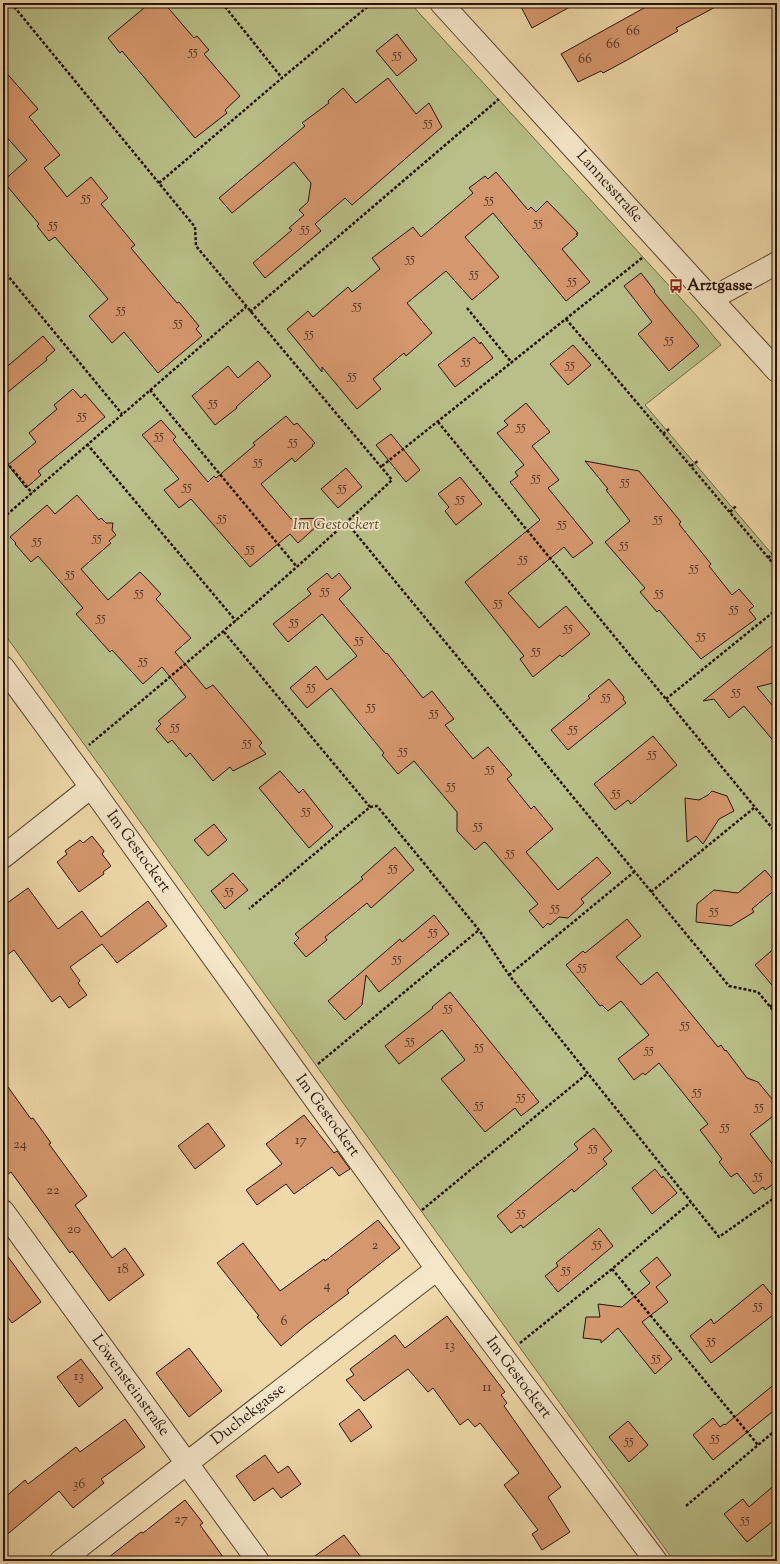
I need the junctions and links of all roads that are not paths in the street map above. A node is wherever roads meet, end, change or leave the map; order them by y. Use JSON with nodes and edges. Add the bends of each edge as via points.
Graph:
{"nodes":[{"id":1,"x":441,"y":3,"type":"edge"},
{"id":2,"x":777,"y":263,"type":"edge"},
{"id":3,"x":711,"y":299,"type":"junction"},
{"id":4,"x":777,"y":371,"type":"edge"},
{"id":5,"x":3,"y":667,"type":"edge"},
{"id":6,"x":91,"y":787,"type":"junction"},
{"id":7,"x":3,"y":857,"type":"edge"},
{"id":8,"x":3,"y":1212,"type":"edge"},
{"id":9,"x":437,"y":1269,"type":"junction"},
{"id":10,"x":186,"y":1464,"type":"junction"},
{"id":11,"x":61,"y":1561,"type":"edge"},
{"id":12,"x":258,"y":1561,"type":"edge"},
{"id":13,"x":656,"y":1561,"type":"edge"}],
"edges":[{"from":1,"to":3,"type":"street","name":"Lannesstraße"},
{"from":2,"to":3,"type":"street"},
{"from":3,"to":4,"type":"street","name":"Lannesstraße"},
{"from":5,"to":6,"type":"street","name":"Im Gestockert"},
{"from":6,"to":7,"type":"street"},
{"from":6,"to":9,"type":"street","name":"Im Gestockert"},
{"from":8,"to":10,"type":"street","name":"Löwensteinstraße"},
{"from":9,"to":10,"type":"street","name":"Duchekgasse"},
{"from":9,"to":13,"type":"street","name":"Im Gestockert"},
{"from":10,"to":11,"type":"street","name":"Duchekgasse"},
{"from":10,"to":12,"type":"street","name":"Löwensteinstraße"}]}
